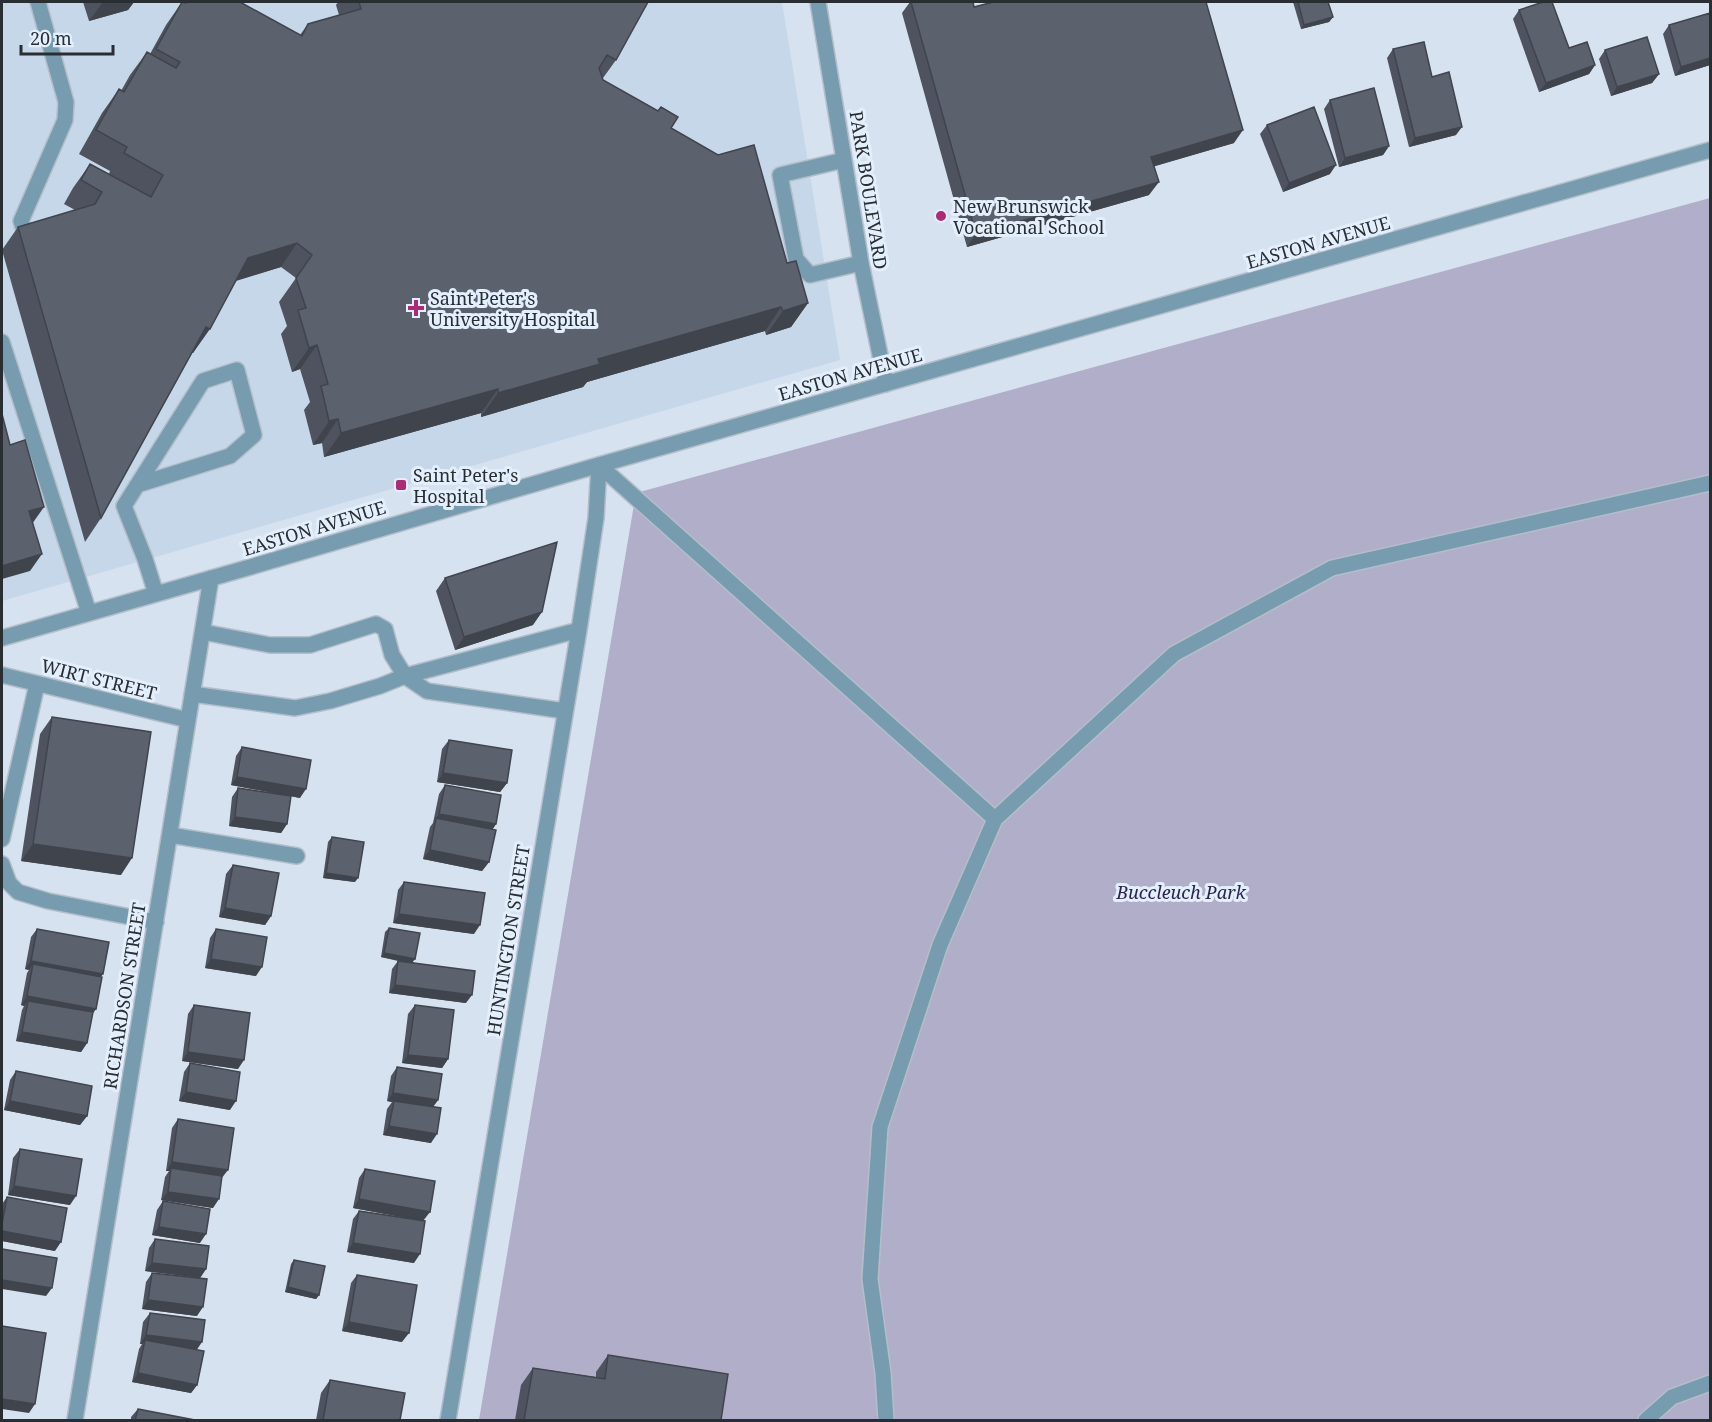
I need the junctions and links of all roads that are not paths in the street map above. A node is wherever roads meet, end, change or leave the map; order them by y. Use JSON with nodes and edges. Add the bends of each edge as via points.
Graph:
{"nodes":[{"id":1,"x":38,"y":2,"type":"edge"},
{"id":2,"x":818,"y":2,"type":"edge"},
{"id":3,"x":1710,"y":150,"type":"edge"},
{"id":4,"x":844,"y":160,"type":"junction"},
{"id":5,"x":28,"y":243,"type":"edge"},
{"id":6,"x":861,"y":263,"type":"junction"},
{"id":7,"x":2,"y":342,"type":"edge"},
{"id":8,"x":886,"y":384,"type":"junction"},
{"id":9,"x":598,"y":465,"type":"junction"},
{"id":10,"x":1710,"y":483,"type":"edge"},
{"id":11,"x":116,"y":484,"type":"edge"},
{"id":12,"x":137,"y":484,"type":"junction"},
{"id":13,"x":124,"y":506,"type":"junction"},
{"id":14,"x":211,"y":578,"type":"junction"},
{"id":15,"x":156,"y":594,"type":"junction"},
{"id":16,"x":89,"y":613,"type":"junction"},
{"id":17,"x":579,"y":630,"type":"junction"},
{"id":18,"x":202,"y":632,"type":"junction"},
{"id":19,"x":2,"y":638,"type":"edge"},
{"id":20,"x":2,"y":675,"type":"edge"},
{"id":21,"x":405,"y":676,"type":"junction"},
{"id":22,"x":37,"y":684,"type":"junction"},
{"id":23,"x":192,"y":694,"type":"junction"},
{"id":24,"x":566,"y":711,"type":"junction"},
{"id":25,"x":188,"y":720,"type":"junction"},
{"id":26,"x":995,"y":819,"type":"junction"},
{"id":27,"x":170,"y":835,"type":"junction"},
{"id":28,"x":2,"y":839,"type":"edge"},
{"id":29,"x":297,"y":856,"type":"dead end"},
{"id":30,"x":2,"y":864,"type":"edge"},
{"id":31,"x":156,"y":922,"type":"junction"},
{"id":32,"x":1710,"y":1383,"type":"edge"},
{"id":33,"x":75,"y":1420,"type":"edge"},
{"id":34,"x":448,"y":1420,"type":"edge"},
{"id":35,"x":886,"y":1420,"type":"edge"},
{"id":36,"x":1646,"y":1420,"type":"edge"}],
"edges":[{"from":1,"to":5,"type":"street","via":[[66,102],[64,120],[21,221]]},
{"from":2,"to":4,"type":"street","name":"PARK BOULEVARD"},
{"from":3,"to":8,"type":"street","name":"EASTON AVENUE"},
{"from":4,"to":6,"type":"street","name":"PARK BOULEVARD"},
{"from":4,"to":6,"type":"street","via":[[780,175],[796,259],[810,275]]},
{"from":6,"to":8,"type":"street","name":"PARK BOULEVARD"},
{"from":7,"to":16,"type":"street"},
{"from":8,"to":9,"type":"street","name":"EASTON AVENUE"},
{"from":9,"to":14,"type":"street","name":"EASTON AVENUE"},
{"from":9,"to":17,"type":"street","name":"HUNTINGTON STREET","via":[[596,518]]},
{"from":9,"to":26,"type":"street"},
{"from":10,"to":26,"type":"street","via":[[1332,568],[1174,654]]},
{"from":11,"to":13,"type":"street"},
{"from":12,"to":12,"type":"street","via":[[230,456],[254,435],[237,370],[203,381]]},
{"from":12,"to":13,"type":"street"},
{"from":13,"to":15,"type":"street"},
{"from":14,"to":15,"type":"street","name":"EASTON AVENUE"},
{"from":14,"to":18,"type":"street","name":"RICHARDSON STREET"},
{"from":15,"to":16,"type":"street","name":"EASTON AVENUE"},
{"from":16,"to":19,"type":"street","name":"EASTON AVENUE"},
{"from":17,"to":21,"type":"street"},
{"from":17,"to":24,"type":"street","name":"HUNTINGTON STREET"},
{"from":18,"to":21,"type":"street","via":[[270,645],[310,645],[376,624],[385,629],[392,655]]},
{"from":18,"to":23,"type":"street","name":"RICHARDSON STREET"},
{"from":20,"to":22,"type":"street","name":"WIRT STREET"},
{"from":21,"to":23,"type":"street","via":[[330,701],[295,708]]},
{"from":21,"to":24,"type":"street","via":[[428,691]]},
{"from":22,"to":25,"type":"street","name":"WIRT STREET"},
{"from":22,"to":28,"type":"street"},
{"from":23,"to":25,"type":"street","name":"RICHARDSON STREET"},
{"from":24,"to":34,"type":"street","name":"HUNTINGTON STREET"},
{"from":25,"to":27,"type":"street","name":"RICHARDSON STREET"},
{"from":26,"to":35,"type":"street","via":[[940,945],[880,1127],[870,1279]]},
{"from":27,"to":29,"type":"street"},
{"from":27,"to":31,"type":"street","name":"RICHARDSON STREET"},
{"from":30,"to":31,"type":"street","via":[[9,883],[18,892]]},
{"from":31,"to":33,"type":"street","name":"RICHARDSON STREET"},
{"from":32,"to":36,"type":"street","via":[[1672,1397]]}]}
